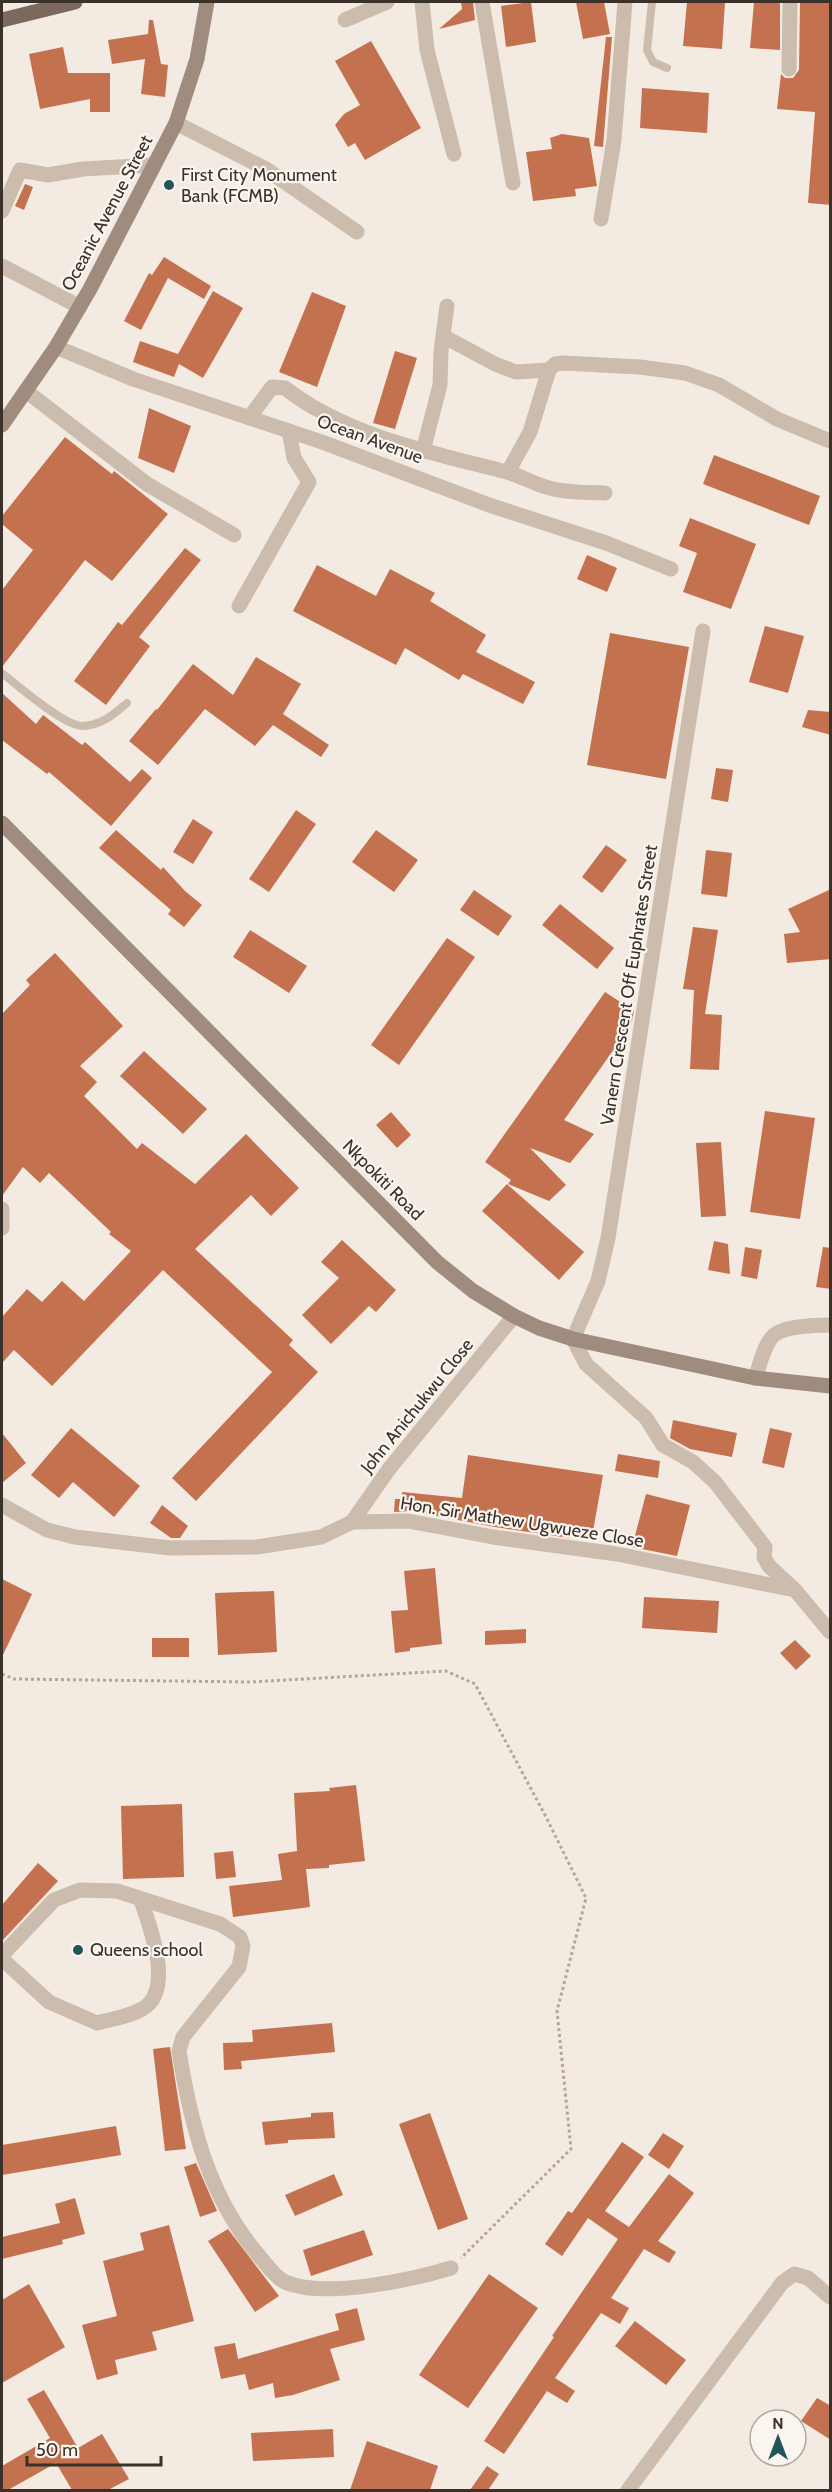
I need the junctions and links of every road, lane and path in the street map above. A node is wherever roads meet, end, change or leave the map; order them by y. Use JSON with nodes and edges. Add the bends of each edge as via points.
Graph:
{"nodes":[{"id":1,"x":75,"y":2,"type":"edge"},
{"id":2,"x":207,"y":2,"type":"edge"},
{"id":3,"x":387,"y":2,"type":"edge"},
{"id":4,"x":422,"y":2,"type":"edge"},
{"id":5,"x":483,"y":2,"type":"edge"},
{"id":6,"x":625,"y":2,"type":"edge"},
{"id":7,"x":652,"y":2,"type":"edge"},
{"id":8,"x":790,"y":2,"type":"edge"},
{"id":9,"x":2,"y":20,"type":"edge"},
{"id":10,"x":345,"y":20,"type":"dead end"},
{"id":11,"x":667,"y":68,"type":"dead end"},
{"id":12,"x":789,"y":69,"type":"dead end"},
{"id":13,"x":176,"y":123,"type":"junction"},
{"id":14,"x":454,"y":154,"type":"dead end"},
{"id":15,"x":154,"y":165,"type":"junction"},
{"id":16,"x":513,"y":183,"type":"dead end"},
{"id":17,"x":2,"y":211,"type":"edge"},
{"id":18,"x":601,"y":219,"type":"dead end"},
{"id":19,"x":357,"y":232,"type":"dead end"},
{"id":20,"x":2,"y":266,"type":"edge"},
{"id":21,"x":447,"y":306,"type":"dead end"},
{"id":22,"x":80,"y":307,"type":"junction"},
{"id":23,"x":443,"y":336,"type":"junction"},
{"id":24,"x":57,"y":347,"type":"junction"},
{"id":25,"x":549,"y":370,"type":"junction"},
{"id":26,"x":26,"y":391,"type":"junction"},
{"id":27,"x":249,"y":418,"type":"junction"},
{"id":28,"x":2,"y":425,"type":"edge"},
{"id":29,"x":289,"y":431,"type":"junction"},
{"id":30,"x":831,"y":441,"type":"edge"},
{"id":31,"x":423,"y":451,"type":"junction"},
{"id":32,"x":508,"y":472,"type":"junction"},
{"id":33,"x":605,"y":494,"type":"dead end"},
{"id":34,"x":234,"y":535,"type":"dead end"},
{"id":35,"x":671,"y":569,"type":"dead end"},
{"id":36,"x":239,"y":606,"type":"dead end"},
{"id":37,"x":703,"y":631,"type":"dead end"},
{"id":38,"x":2,"y":673,"type":"edge"},
{"id":39,"x":127,"y":703,"type":"dead end"},
{"id":40,"x":3,"y":825,"type":"edge"},
{"id":41,"x":2,"y":1209,"type":"edge"},
{"id":42,"x":2,"y":1228,"type":"edge"},
{"id":43,"x":514,"y":1316,"type":"junction"},
{"id":44,"x":831,"y":1325,"type":"edge"},
{"id":45,"x":573,"y":1339,"type":"junction"},
{"id":46,"x":755,"y":1378,"type":"junction"},
{"id":47,"x":831,"y":1386,"type":"edge"},
{"id":48,"x":2,"y":1505,"type":"edge"},
{"id":49,"x":352,"y":1522,"type":"junction"},
{"id":50,"x":795,"y":1590,"type":"junction"},
{"id":51,"x":831,"y":1632,"type":"edge"},
{"id":52,"x":2,"y":1674,"type":"edge"},
{"id":53,"x":141,"y":1900,"type":"junction"},
{"id":54,"x":2,"y":1957,"type":"edge"},
{"id":55,"x":452,"y":2268,"type":"joint"},
{"id":56,"x":831,"y":2298,"type":"edge"},
{"id":57,"x":628,"y":2490,"type":"edge"}],
"edges":[{"from":1,"to":9,"type":"main road"},
{"from":2,"to":13,"type":"main road","name":"Oceanic Avenue Street","via":[[197,59]]},
{"from":3,"to":10,"type":"street"},
{"from":4,"to":14,"type":"street","via":[[428,50]]},
{"from":5,"to":16,"type":"street"},
{"from":6,"to":18,"type":"street","via":[[614,140]]},
{"from":7,"to":11,"type":"lane","via":[[647,50],[653,62]]},
{"from":8,"to":12,"type":"street"},
{"from":13,"to":15,"type":"main road","name":"Oceanic Avenue Street"},
{"from":13,"to":19,"type":"street","via":[[266,169]]},
{"from":15,"to":17,"type":"street","via":[[48,175],[20,170]]},
{"from":15,"to":22,"type":"main road","name":"Oceanic Avenue Street"},
{"from":20,"to":22,"type":"street"},
{"from":21,"to":23,"type":"street"},
{"from":22,"to":24,"type":"main road","name":"Oceanic Avenue Street"},
{"from":23,"to":25,"type":"street","via":[[516,372]]},
{"from":23,"to":31,"type":"street","via":[[440,385]]},
{"from":24,"to":26,"type":"main road","name":"Oceanic Avenue Street"},
{"from":24,"to":27,"type":"street","name":"Ocean Avenue","via":[[133,379]]},
{"from":25,"to":30,"type":"street","via":[[563,363],[685,373],[719,385],[777,419]]},
{"from":25,"to":32,"type":"street","via":[[530,432]]},
{"from":26,"to":28,"type":"main road","name":"Oceanic Avenue Street"},
{"from":26,"to":34,"type":"street","via":[[147,484]]},
{"from":27,"to":29,"type":"street","name":"Ocean Avenue"},
{"from":27,"to":31,"type":"street","via":[[272,387],[280,386],[316,410]]},
{"from":29,"to":35,"type":"street","name":"Ocean Avenue"},
{"from":29,"to":36,"type":"street","via":[[294,458],[309,482]]},
{"from":31,"to":32,"type":"street"},
{"from":32,"to":33,"type":"street","via":[[561,491]]},
{"from":37,"to":45,"type":"street","name":"Vanern Crescent Off Euphrates Street","via":[[608,1238],[598,1281]]},
{"from":38,"to":39,"type":"lane","via":[[46,709],[81,726],[109,719]]},
{"from":40,"to":43,"type":"main road","name":"Nkpokiti Road","via":[[437,1262],[473,1291]]},
{"from":41,"to":42,"type":"street"},
{"from":43,"to":45,"type":"main road","name":"Nkpokiti Road"},
{"from":43,"to":49,"type":"street","name":"John Anichukwu Close","via":[[389,1469]]},
{"from":44,"to":46,"type":"street","via":[[783,1330],[774,1335]]},
{"from":45,"to":46,"type":"main road","name":"Nkpokiti Road"},
{"from":45,"to":50,"type":"street","via":[[586,1364],[646,1418],[663,1445],[693,1462],[715,1482],[765,1547],[764,1557],[769,1566]]},
{"from":46,"to":47,"type":"main road","name":"Nkpokiti Road"},
{"from":48,"to":49,"type":"street","name":"Hon. Sir Mathew Ugwueze Close","via":[[47,1530],[170,1548],[257,1547],[321,1537]]},
{"from":49,"to":50,"type":"street","name":"Hon. Sir Mathew Ugwueze Close","via":[[408,1521],[617,1554]]},
{"from":50,"to":51,"type":"street"},
{"from":52,"to":55,"type":"path","via":[[14,1679],[250,1682],[446,1671],[475,1684],[586,1898],[557,2011],[571,2149]]},
{"from":53,"to":54,"type":"street","via":[[117,1891],[80,1890],[54,1900]]},
{"from":53,"to":54,"type":"street","via":[[158,1950],[156,1994],[143,2009],[97,2023],[49,2002]]},
{"from":53,"to":55,"type":"street","via":[[220,1924],[240,1937],[243,1946],[239,1967],[183,2037],[179,2051],[195,2135],[235,2224],[250,2245],[285,2282],[307,2287],[342,2288],[418,2278]]},
{"from":56,"to":57,"type":"street","via":[[808,2278],[794,2274],[782,2283]]}]}
